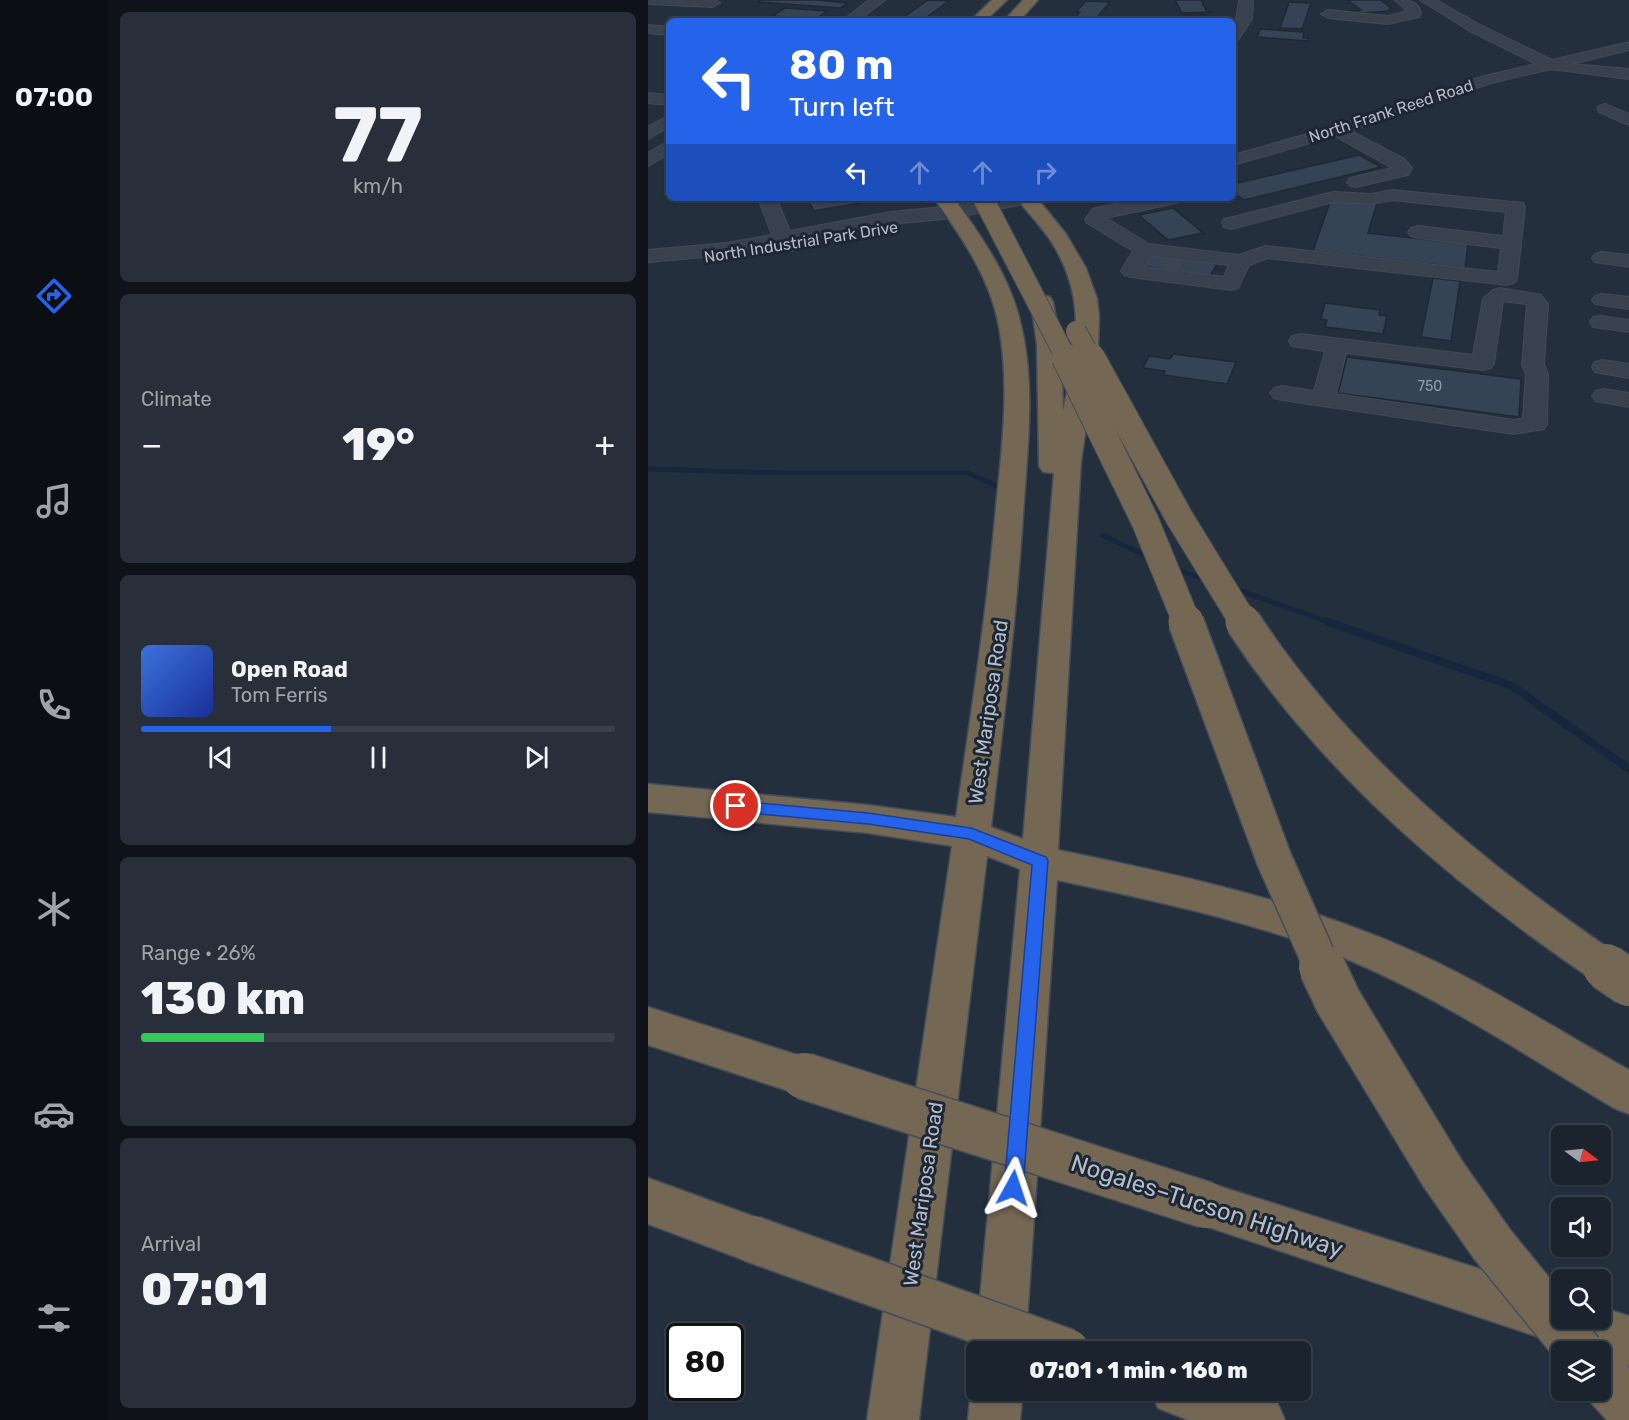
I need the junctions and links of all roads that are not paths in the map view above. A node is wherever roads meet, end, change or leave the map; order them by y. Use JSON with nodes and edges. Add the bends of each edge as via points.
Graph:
{"nodes":[{"id":1,"x":648,"y":0,"type":"edge"},
{"id":2,"x":878,"y":0,"type":"edge"},
{"id":3,"x":1000,"y":0,"type":"edge"},
{"id":4,"x":1019,"y":0,"type":"edge"},
{"id":5,"x":1031,"y":0,"type":"edge"},
{"id":6,"x":1246,"y":0,"type":"edge"},
{"id":7,"x":1430,"y":2,"type":"edge"},
{"id":8,"x":713,"y":3,"type":"dead end"},
{"id":9,"x":1406,"y":3,"type":"edge"},
{"id":10,"x":1046,"y":4,"type":"dead end"},
{"id":11,"x":1328,"y":14,"type":"dead end"},
{"id":12,"x":853,"y":18,"type":"edge"},
{"id":13,"x":980,"y":18,"type":"edge"},
{"id":14,"x":1003,"y":18,"type":"edge"},
{"id":15,"x":1014,"y":18,"type":"edge"},
{"id":16,"x":1034,"y":18,"type":"edge"},
{"id":17,"x":648,"y":29,"type":"edge"},
{"id":18,"x":666,"y":30,"type":"edge"},
{"id":19,"x":1236,"y":33,"type":"edge"},
{"id":20,"x":1629,"y":46,"type":"edge"},
{"id":21,"x":1599,"y":52,"type":"junction"},
{"id":22,"x":1629,"y":61,"type":"edge"},
{"id":23,"x":1550,"y":64,"type":"junction"},
{"id":24,"x":1629,"y":74,"type":"edge"},
{"id":25,"x":1605,"y":109,"type":"dead end"},
{"id":26,"x":1629,"y":120,"type":"edge"},
{"id":27,"x":666,"y":122,"type":"edge"},
{"id":28,"x":1336,"y":130,"type":"junction"},
{"id":29,"x":648,"y":134,"type":"edge"},
{"id":30,"x":1367,"y":146,"type":"junction"},
{"id":31,"x":666,"y":148,"type":"edge"},
{"id":32,"x":1345,"y":151,"type":"dead end"},
{"id":33,"x":650,"y":158,"type":"edge"},
{"id":34,"x":1236,"y":159,"type":"edge"},
{"id":35,"x":1255,"y":171,"type":"dead end"},
{"id":36,"x":1236,"y":175,"type":"edge"},
{"id":37,"x":768,"y":201,"type":"edge"},
{"id":38,"x":995,"y":201,"type":"edge"},
{"id":39,"x":1004,"y":201,"type":"edge"},
{"id":40,"x":1031,"y":201,"type":"edge"},
{"id":41,"x":1159,"y":201,"type":"edge"},
{"id":42,"x":962,"y":204,"type":"edge"},
{"id":43,"x":1259,"y":213,"type":"junction"},
{"id":44,"x":1225,"y":218,"type":"dead end"},
{"id":45,"x":1418,"y":232,"type":"dead end"},
{"id":46,"x":1513,"y":233,"type":"junction"},
{"id":47,"x":1298,"y":237,"type":"dead end"},
{"id":48,"x":785,"y":243,"type":"junction"},
{"id":49,"x":1629,"y":243,"type":"edge"},
{"id":50,"x":1305,"y":256,"type":"junction"},
{"id":51,"x":648,"y":257,"type":"edge"},
{"id":52,"x":1629,"y":261,"type":"edge"},
{"id":53,"x":1602,"y":300,"type":"dead end"},
{"id":54,"x":1629,"y":303,"type":"edge"},
{"id":55,"x":1601,"y":322,"type":"dead end"},
{"id":56,"x":1629,"y":326,"type":"edge"},
{"id":57,"x":1300,"y":341,"type":"dead end"},
{"id":58,"x":1337,"y":346,"type":"junction"},
{"id":59,"x":1602,"y":367,"type":"dead end"},
{"id":60,"x":1629,"y":371,"type":"edge"},
{"id":61,"x":1282,"y":393,"type":"dead end"},
{"id":62,"x":1604,"y":396,"type":"dead end"},
{"id":63,"x":1323,"y":399,"type":"junction"},
{"id":64,"x":1629,"y":400,"type":"edge"},
{"id":65,"x":1060,"y":446,"type":"junction"},
{"id":66,"x":648,"y":798,"type":"edge"},
{"id":67,"x":971,"y":834,"type":"junction"},
{"id":68,"x":1040,"y":861,"type":"junction"},
{"id":69,"x":1629,"y":983,"type":"edge"},
{"id":70,"x":648,"y":1026,"type":"edge"},
{"id":71,"x":1629,"y":1093,"type":"edge"},
{"id":72,"x":648,"y":1201,"type":"edge"},
{"id":73,"x":1001,"y":1341,"type":"edge"},
{"id":74,"x":1036,"y":1341,"type":"edge"},
{"id":75,"x":1571,"y":1341,"type":"edge"},
{"id":76,"x":1629,"y":1341,"type":"edge"},
{"id":77,"x":1611,"y":1386,"type":"edge"},
{"id":78,"x":996,"y":1401,"type":"edge"},
{"id":79,"x":1206,"y":1401,"type":"edge"},
{"id":80,"x":1629,"y":1405,"type":"edge"},
{"id":81,"x":893,"y":1420,"type":"edge"},
{"id":82,"x":994,"y":1420,"type":"edge"},
{"id":83,"x":1259,"y":1420,"type":"edge"}],
"edges":[{"from":1,"to":8,"type":"street"},
{"from":2,"to":12,"type":"street"},
{"from":3,"to":13,"type":"highway"},
{"from":4,"to":14,"type":"highway"},
{"from":5,"to":15,"type":"highway"},
{"from":6,"to":19,"type":"street","via":[[1245,19]]},
{"from":7,"to":9,"type":"street"},
{"from":7,"to":23,"type":"street"},
{"from":9,"to":11,"type":"street","via":[[1414,14],[1399,19],[1345,12]]},
{"from":10,"to":16,"type":"highway"},
{"from":17,"to":18,"type":"street"},
{"from":20,"to":21,"type":"street","name":"North Frank Reed Road"},
{"from":21,"to":22,"type":"street"},
{"from":21,"to":23,"type":"street","name":"North Frank Reed Road"},
{"from":23,"to":24,"type":"street","name":"North Frank Reed Road"},
{"from":23,"to":28,"type":"street","name":"North Frank Reed Road","via":[[1486,80]]},
{"from":25,"to":26,"type":"street"},
{"from":27,"to":29,"type":"street"},
{"from":28,"to":30,"type":"street"},
{"from":28,"to":34,"type":"street","name":"North Frank Reed Road"},
{"from":30,"to":32,"type":"street"},
{"from":30,"to":43,"type":"street","via":[[1398,163],[1402,171]]},
{"from":31,"to":33,"type":"street"},
{"from":35,"to":36,"type":"street"},
{"from":37,"to":48,"type":"street"},
{"from":38,"to":42,"type":"street","name":"North Industrial Park Drive"},
{"from":39,"to":69,"type":"highway","bridge":true,"via":[[1199,551],[1279,672],[1387,795],[1448,850]]},
{"from":40,"to":65,"type":"highway","via":[[1054,228],[1070,257],[1088,316],[1084,363]]},
{"from":41,"to":50,"type":"street","via":[[1100,213],[1094,219],[1144,249],[1131,272],[1171,264],[1231,284],[1241,261],[1266,252]]},
{"from":42,"to":48,"type":"street","name":"North Industrial Park Drive"},
{"from":42,"to":65,"type":"highway","via":[[1002,218],[1040,295]]},
{"from":42,"to":67,"type":"highway","name":"West Mariposa Road","via":[[998,286],[1010,325],[1018,382],[999,631]]},
{"from":42,"to":75,"type":"highway","bridge":true,"via":[[1098,421],[1145,521],[1274,859],[1338,1001],[1449,1182],[1492,1244]]},
{"from":43,"to":44,"type":"street"},
{"from":43,"to":46,"type":"street","via":[[1334,197],[1371,199],[1392,195],[1516,207]]},
{"from":45,"to":46,"type":"street"},
{"from":46,"to":50,"type":"street","via":[[1507,279]]},
{"from":47,"to":50,"type":"street","via":[[1308,243]]},
{"from":48,"to":51,"type":"street","name":"North Industrial Park Drive","via":[[723,256]]},
{"from":49,"to":52,"type":"street","via":[[1603,249]]},
{"from":53,"to":54,"type":"street"},
{"from":55,"to":56,"type":"street"},
{"from":57,"to":58,"type":"street"},
{"from":58,"to":63,"type":"street"},
{"from":58,"to":63,"type":"street","via":[[1510,367],[1537,415],[1528,427]]},
{"from":59,"to":60,"type":"street"},
{"from":61,"to":63,"type":"street"},
{"from":62,"to":64,"type":"street"},
{"from":65,"to":68,"type":"highway","via":[[1062,559]]},
{"from":66,"to":67,"type":"highway","via":[[868,819]]},
{"from":67,"to":68,"type":"highway"},
{"from":67,"to":81,"type":"highway","name":"West Mariposa Road"},
{"from":68,"to":71,"type":"highway","via":[[1248,908],[1349,943],[1443,985]]},
{"from":68,"to":73,"type":"highway"},
{"from":70,"to":76,"type":"highway","name":"Nogales–Tucson Highway","bridge":true},
{"from":72,"to":74,"type":"highway","bridge":true},
{"from":77,"to":80,"type":"highway"},
{"from":78,"to":82,"type":"highway"},
{"from":79,"to":83,"type":"highway"}]}
